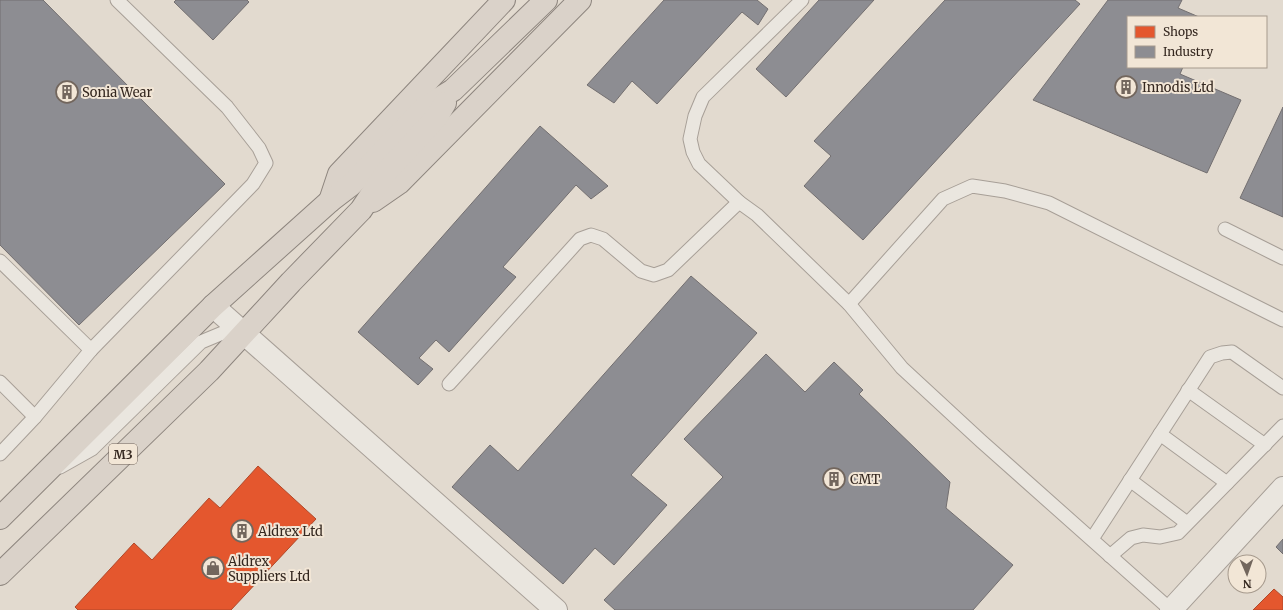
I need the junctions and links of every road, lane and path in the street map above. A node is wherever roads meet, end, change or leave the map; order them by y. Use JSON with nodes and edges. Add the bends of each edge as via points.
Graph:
{"nodes":[{"id":1,"x":117,"y":0,"type":"edge"},
{"id":2,"x":504,"y":0,"type":"edge"},
{"id":3,"x":546,"y":0,"type":"edge"},
{"id":4,"x":580,"y":0,"type":"edge"},
{"id":5,"x":802,"y":0,"type":"edge"},
{"id":6,"x":453,"y":90,"type":"junction"},
{"id":7,"x":330,"y":201,"type":"junction"},
{"id":8,"x":739,"y":202,"type":"junction"},
{"id":9,"x":361,"y":210,"type":"junction"},
{"id":10,"x":1225,"y":228,"type":"dead end"},
{"id":11,"x":1283,"y":258,"type":"edge"},
{"id":12,"x":0,"y":261,"type":"edge"},
{"id":13,"x":849,"y":304,"type":"junction"},
{"id":14,"x":213,"y":306,"type":"junction"},
{"id":15,"x":1283,"y":320,"type":"edge"},
{"id":16,"x":244,"y":333,"type":"junction"},
{"id":17,"x":91,"y":350,"type":"junction"},
{"id":18,"x":0,"y":382,"type":"edge"},
{"id":19,"x":449,"y":384,"type":"dead end"},
{"id":20,"x":1283,"y":388,"type":"edge"},
{"id":21,"x":1188,"y":390,"type":"junction"},
{"id":22,"x":35,"y":417,"type":"junction"},
{"id":23,"x":1283,"y":426,"type":"edge"},
{"id":24,"x":1160,"y":434,"type":"junction"},
{"id":25,"x":1264,"y":445,"type":"junction"},
{"id":26,"x":0,"y":454,"type":"edge"},
{"id":27,"x":40,"y":478,"type":"junction"},
{"id":28,"x":1130,"y":480,"type":"junction"},
{"id":29,"x":1227,"y":483,"type":"junction"},
{"id":30,"x":1283,"y":488,"type":"edge"},
{"id":31,"x":0,"y":518,"type":"edge"},
{"id":32,"x":1187,"y":523,"type":"junction"},
{"id":33,"x":1092,"y":539,"type":"junction"},
{"id":34,"x":1110,"y":556,"type":"junction"},
{"id":35,"x":0,"y":574,"type":"edge"},
{"id":36,"x":556,"y":610,"type":"edge"},
{"id":37,"x":1171,"y":610,"type":"edge"}],
"edges":[{"from":1,"to":17,"type":"lane","via":[[227,107],[259,148],[266,163],[254,184]]},
{"from":2,"to":7,"type":"highway","via":[[339,174]]},
{"from":3,"to":6,"type":"highway"},
{"from":4,"to":9,"type":"highway","via":[[398,183]]},
{"from":5,"to":8,"type":"lane","via":[[703,97],[695,116],[690,139],[699,164]]},
{"from":6,"to":7,"type":"highway","via":[[424,108],[351,185]]},
{"from":6,"to":9,"type":"highway","via":[[436,118],[387,171]]},
{"from":7,"to":14,"type":"highway"},
{"from":8,"to":13,"type":"lane","via":[[757,215]]},
{"from":8,"to":19,"type":"lane","via":[[668,270],[654,275],[641,271],[603,238],[591,235],[580,239]]},
{"from":9,"to":16,"type":"highway"},
{"from":10,"to":11,"type":"lane"},
{"from":12,"to":17,"type":"lane"},
{"from":13,"to":15,"type":"lane","via":[[943,199],[972,186],[1005,191],[1049,203]]},
{"from":13,"to":33,"type":"lane","via":[[902,368]]},
{"from":14,"to":16,"type":"street"},
{"from":14,"to":27,"type":"highway"},
{"from":16,"to":27,"type":"lane","via":[[225,332],[201,342],[92,449]]},
{"from":16,"to":35,"type":"highway","number":"M3","via":[[209,371]]},
{"from":16,"to":36,"type":"street"},
{"from":17,"to":22,"type":"lane"},
{"from":18,"to":22,"type":"lane"},
{"from":20,"to":21,"type":"lane","via":[[1232,352],[1210,357]]},
{"from":21,"to":24,"type":"lane"},
{"from":21,"to":25,"type":"lane"},
{"from":22,"to":26,"type":"lane"},
{"from":23,"to":25,"type":"lane"},
{"from":24,"to":28,"type":"lane"},
{"from":24,"to":29,"type":"lane"},
{"from":25,"to":29,"type":"lane"},
{"from":27,"to":31,"type":"highway"},
{"from":28,"to":32,"type":"lane"},
{"from":28,"to":33,"type":"lane"},
{"from":29,"to":32,"type":"lane"},
{"from":30,"to":37,"type":"street"},
{"from":32,"to":34,"type":"lane","via":[[1178,533],[1160,537],[1143,535],[1131,538]]},
{"from":33,"to":34,"type":"lane"},
{"from":34,"to":37,"type":"lane"}]}
